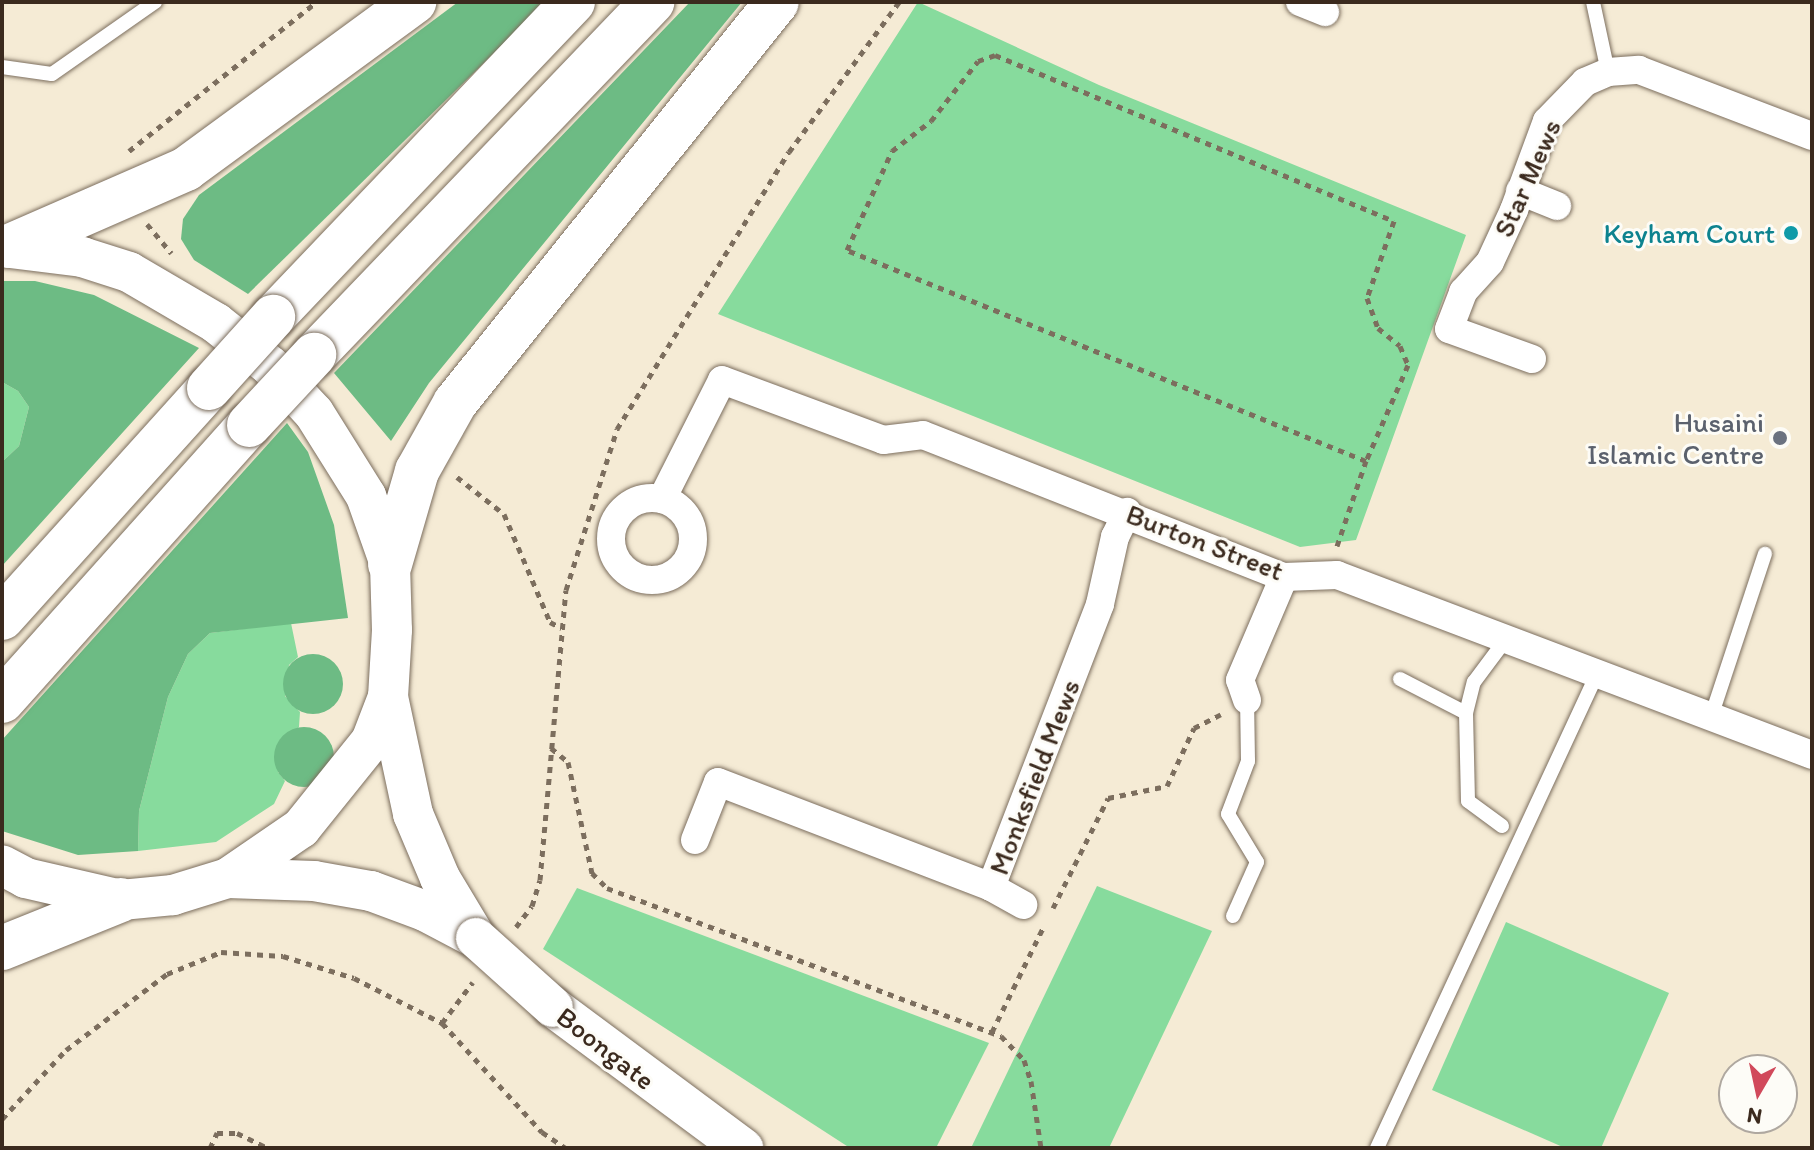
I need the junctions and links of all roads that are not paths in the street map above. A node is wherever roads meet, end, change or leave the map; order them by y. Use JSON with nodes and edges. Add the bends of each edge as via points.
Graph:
{"nodes":[{"id":1,"x":155,"y":2,"type":"edge"},
{"id":2,"x":414,"y":2,"type":"edge"},
{"id":3,"x":573,"y":2,"type":"edge"},
{"id":4,"x":653,"y":2,"type":"edge"},
{"id":5,"x":777,"y":2,"type":"edge"},
{"id":6,"x":1593,"y":2,"type":"edge"},
{"id":7,"x":2,"y":67,"type":"edge"},
{"id":8,"x":1608,"y":72,"type":"junction"},
{"id":9,"x":1812,"y":136,"type":"edge"},
{"id":10,"x":1520,"y":191,"type":"junction"},
{"id":11,"x":1557,"y":206,"type":"dead end"},
{"id":12,"x":6,"y":247,"type":"edge"},
{"id":13,"x":1532,"y":359,"type":"dead end"},
{"id":14,"x":662,"y":499,"type":"dead end"},
{"id":15,"x":1127,"y":512,"type":"junction"},
{"id":16,"x":1765,"y":554,"type":"dead end"},
{"id":17,"x":390,"y":564,"type":"junction"},
{"id":18,"x":1284,"y":577,"type":"junction"},
{"id":19,"x":2,"y":618,"type":"edge"},
{"id":20,"x":1506,"y":639,"type":"junction"},
{"id":21,"x":1597,"y":674,"type":"junction"},
{"id":22,"x":1400,"y":679,"type":"dead end"},
{"id":23,"x":388,"y":697,"type":"junction"},
{"id":24,"x":1247,"y":700,"type":"joint"},
{"id":25,"x":2,"y":701,"type":"edge"},
{"id":26,"x":1466,"y":713,"type":"junction"},
{"id":27,"x":1711,"y":717,"type":"junction"},
{"id":28,"x":1812,"y":755,"type":"edge"},
{"id":29,"x":1502,"y":826,"type":"dead end"},
{"id":30,"x":695,"y":840,"type":"dead end"},
{"id":31,"x":2,"y":865,"type":"edge"},
{"id":32,"x":228,"y":878,"type":"junction"},
{"id":33,"x":991,"y":887,"type":"junction"},
{"id":34,"x":121,"y":900,"type":"junction"},
{"id":35,"x":1023,"y":905,"type":"dead end"},
{"id":36,"x":1233,"y":916,"type":"dead end"},
{"id":37,"x":2,"y":948,"type":"edge"},
{"id":38,"x":477,"y":957,"type":"junction"},
{"id":39,"x":743,"y":1148,"type":"edge"},
{"id":40,"x":1377,"y":1148,"type":"edge"}],
"edges":[{"from":1,"to":7,"type":"lane","via":[[52,74]]},
{"from":2,"to":12,"type":"highway","via":[[186,169]]},
{"from":3,"to":19,"type":"highway","bridge":true,"via":[[273,317]]},
{"from":4,"to":25,"type":"highway","bridge":true,"via":[[314,355]]},
{"from":5,"to":17,"type":"highway","via":[[455,403],[417,471]]},
{"from":6,"to":8,"type":"lane"},
{"from":8,"to":9,"type":"street","via":[[1639,70],[1663,76]]},
{"from":8,"to":10,"type":"street","name":"Star Mews","via":[[1585,82],[1547,121]]},
{"from":10,"to":11,"type":"street"},
{"from":10,"to":13,"type":"street","name":"Star Mews","via":[[1490,262],[1463,292],[1449,329]]},
{"from":12,"to":17,"type":"street","via":[[82,257],[129,272],[216,323],[270,366],[314,413],[341,452],[366,496]]},
{"from":14,"to":15,"type":"street","name":"Burton Street","via":[[722,380],[883,440],[923,435]]},
{"from":15,"to":18,"type":"street","name":"Burton Street"},
{"from":15,"to":33,"type":"street","name":"Monksfield Mews","via":[[1115,537],[1100,604]]},
{"from":16,"to":27,"type":"lane"},
{"from":17,"to":23,"type":"street"},
{"from":18,"to":20,"type":"street","name":"Burton Street","via":[[1337,575]]},
{"from":18,"to":24,"type":"street","via":[[1240,680]]},
{"from":20,"to":21,"type":"street","name":"Burton Street"},
{"from":20,"to":26,"type":"lane","via":[[1474,682]]},
{"from":21,"to":27,"type":"street","name":"Burton Street"},
{"from":21,"to":40,"type":"lane"},
{"from":22,"to":26,"type":"lane"},
{"from":23,"to":32,"type":"street","via":[[371,741],[341,785],[301,828]]},
{"from":23,"to":38,"type":"street","name":"Boongate","via":[[413,814]]},
{"from":24,"to":36,"type":"lane","via":[[1248,761],[1228,814],[1257,862]]},
{"from":26,"to":29,"type":"lane","via":[[1468,801]]},
{"from":27,"to":28,"type":"street","name":"Burton Street"},
{"from":30,"to":33,"type":"street","name":"Monksfield Mews","via":[[718,782]]},
{"from":31,"to":34,"type":"street","via":[[26,878]]},
{"from":32,"to":34,"type":"street","via":[[173,895]]},
{"from":32,"to":38,"type":"street","name":"Boongate","via":[[314,881],[371,891],[425,911]]},
{"from":33,"to":35,"type":"street"},
{"from":34,"to":37,"type":"highway"},
{"from":38,"to":39,"type":"street","name":"Boongate","bridge":true}]}
